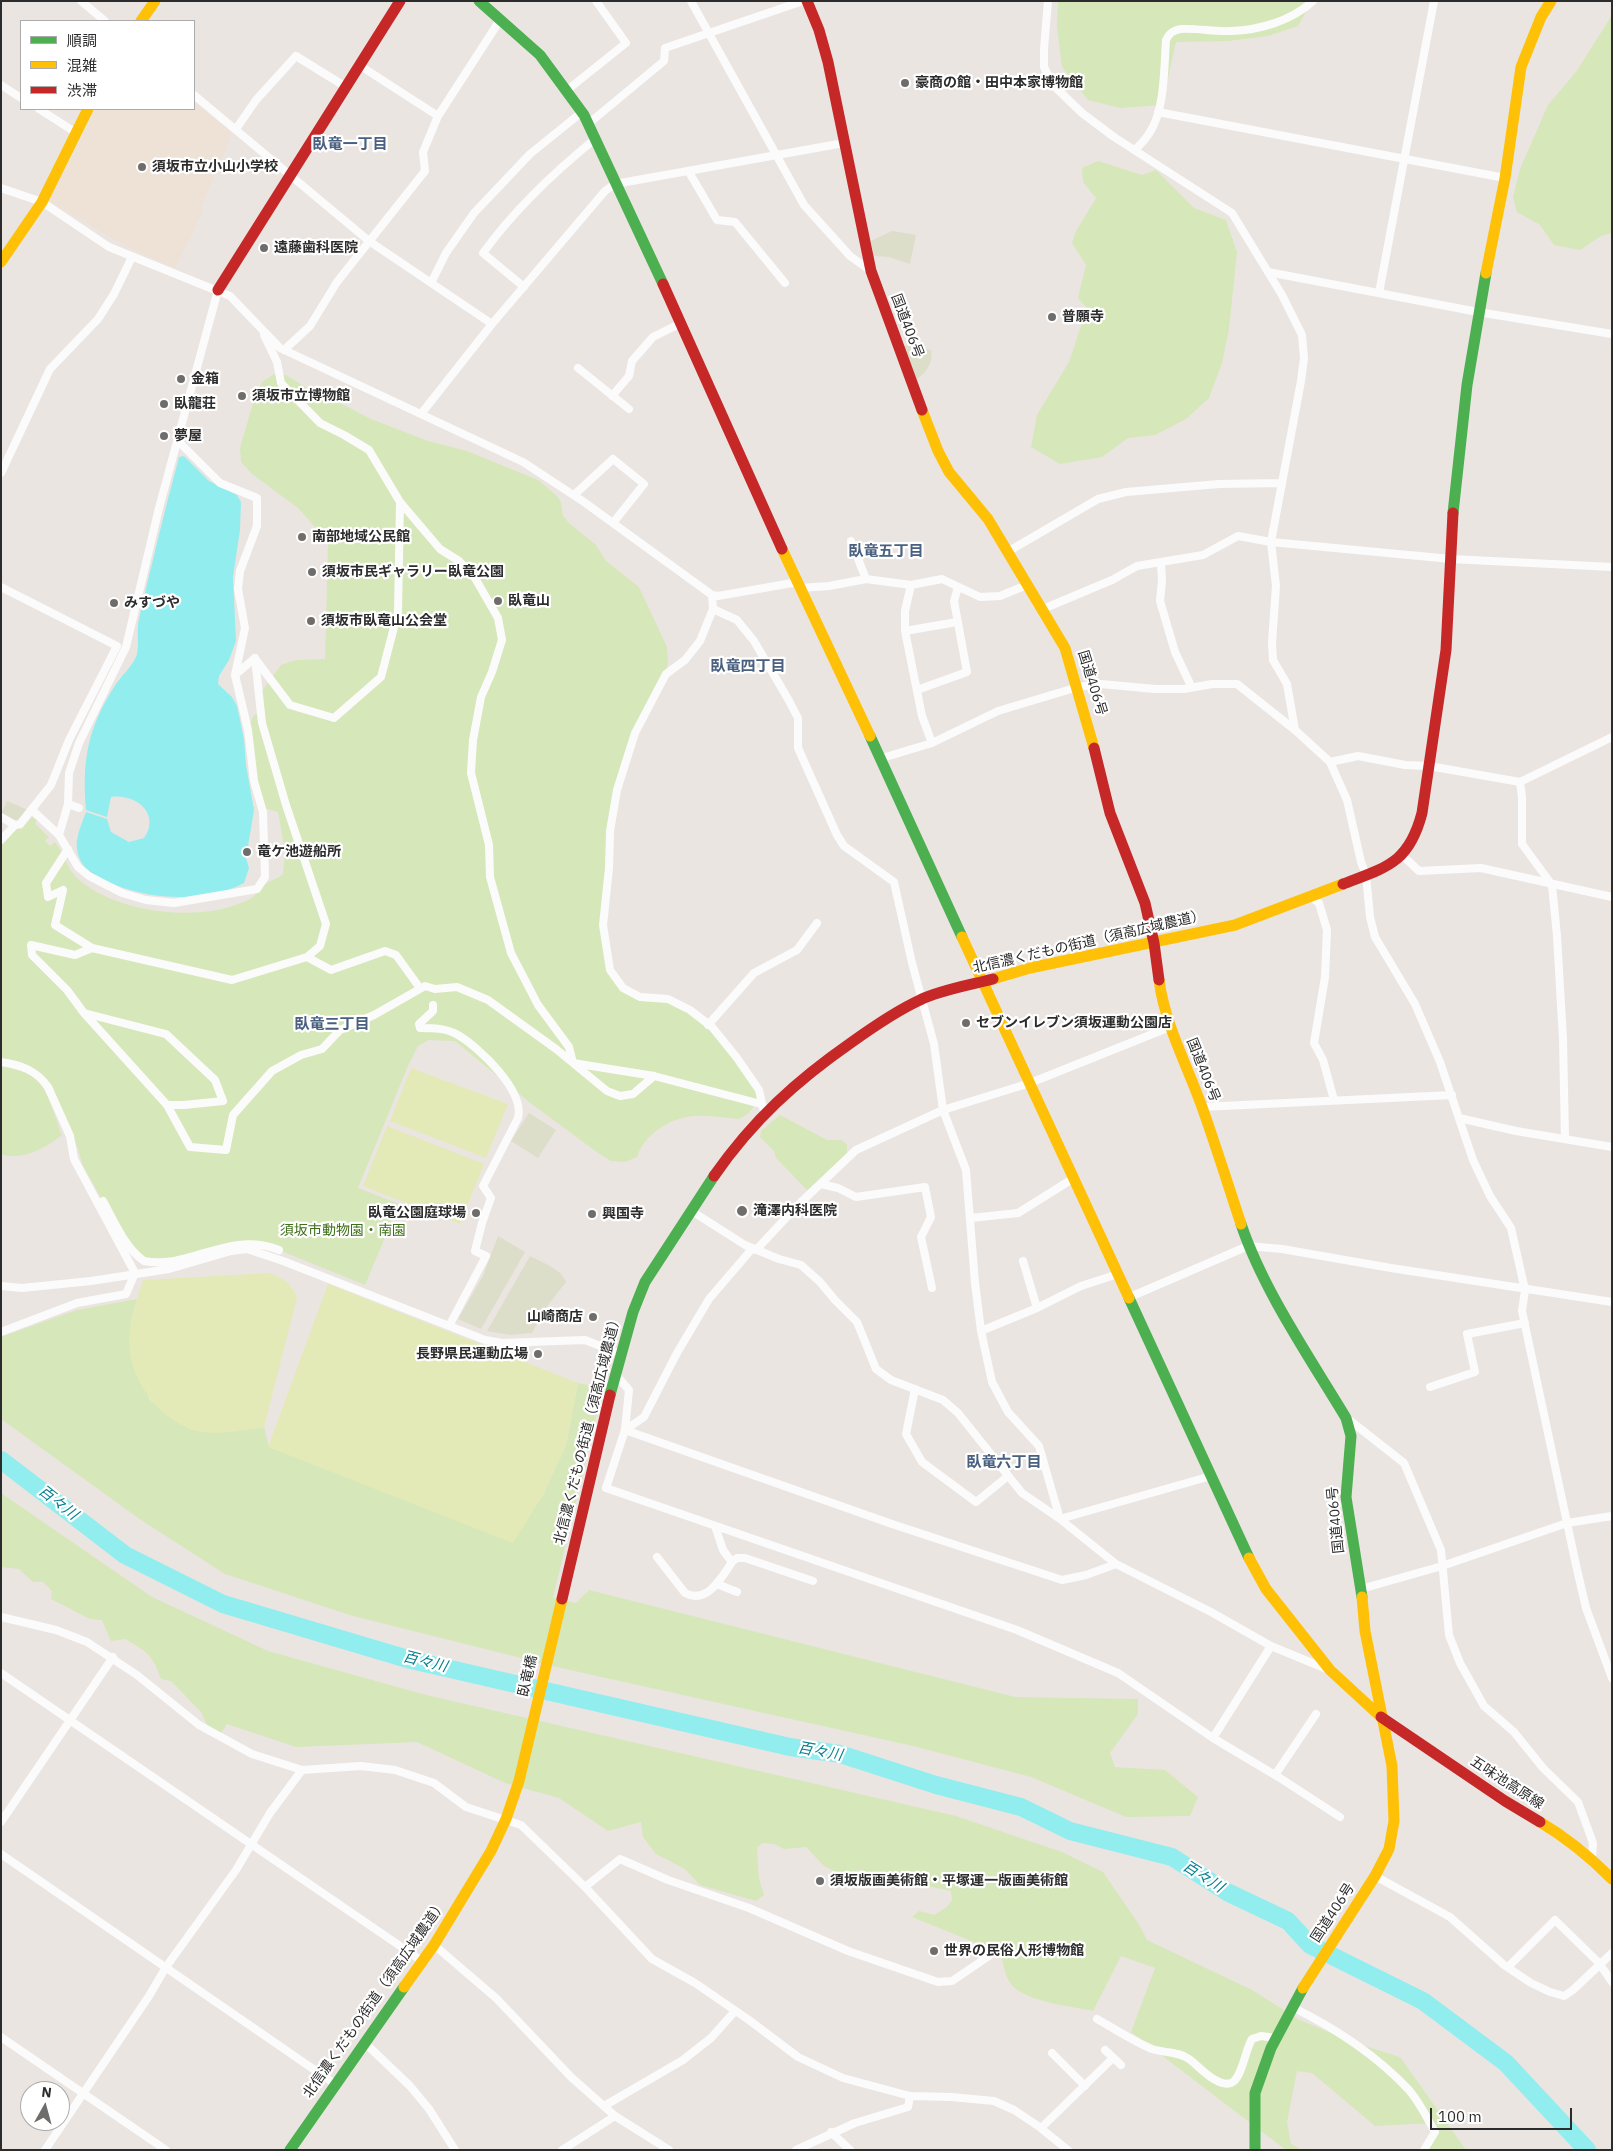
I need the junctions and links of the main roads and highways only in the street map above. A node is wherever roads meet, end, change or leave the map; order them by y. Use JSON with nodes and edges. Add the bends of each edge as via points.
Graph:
{"nodes":[{"id":1,"x":155,"y":1,"type":"edge"},
{"id":2,"x":400,"y":1,"type":"edge"},
{"id":3,"x":479,"y":1,"type":"edge"},
{"id":4,"x":807,"y":1,"type":"edge"},
{"id":5,"x":1551,"y":1,"type":"edge"},
{"id":6,"x":142,"y":20,"type":"edge"},
{"id":7,"x":87,"y":110,"type":"edge"},
{"id":8,"x":1,"y":262,"type":"edge"},
{"id":9,"x":218,"y":290,"type":"road end"},
{"id":10,"x":1154,"y":943,"type":"junction"},
{"id":11,"x":982,"y":981,"type":"junction"},
{"id":12,"x":566,"y":1579,"type":"joint"},
{"id":13,"x":1381,"y":1717,"type":"junction"},
{"id":14,"x":519,"y":1781,"type":"joint"},
{"id":15,"x":1612,"y":1879,"type":"edge"},
{"id":16,"x":290,"y":2150,"type":"edge"},
{"id":17,"x":1254,"y":2150,"type":"edge"}],
"edges":[{"from":1,"to":6,"type":"main road"},
{"from":2,"to":9,"type":"main road"},
{"from":3,"to":11,"type":"main road","name":"五味池高原線","via":[[540,55],[582,112]]},
{"from":4,"to":10,"type":"main road","name":"国道406号","via":[[828,62],[871,271],[938,451],[949,472],[988,519],[1009,551],[1065,648],[1110,813],[1138,881]]},
{"from":5,"to":10,"type":"main road","name":"北信濃くだもの街道（須高広域農道）","via":[[1521,67],[1505,178],[1478,312],[1454,500],[1446,650],[1417,832],[1402,855],[1366,876],[1235,925]]},
{"from":7,"to":8,"type":"main road","via":[[42,202]]},
{"from":10,"to":11,"type":"main road","name":"北信濃くだもの街道（須高広域農道）"},
{"from":10,"to":13,"type":"main road","name":"国道406号","via":[[1162,1002],[1202,1107],[1248,1246],[1266,1284],[1346,1418],[1351,1436],[1346,1497]]},
{"from":11,"to":12,"type":"main road","name":"北信濃くだもの街道（須高広域農道）","via":[[921,999],[877,1024],[763,1109],[690,1210],[645,1282],[633,1312]]},
{"from":11,"to":13,"type":"main road","name":"五味池高原線","via":[[1246,1553],[1266,1589],[1296,1630],[1330,1670]]},
{"from":12,"to":14,"type":"main road","name":"臥竜橋"},
{"from":13,"to":15,"type":"main road","name":"五味池高原線","via":[[1505,1801],[1559,1833]]},
{"from":13,"to":17,"type":"main road","name":"国道406号","via":[[1392,1766],[1394,1821],[1388,1849],[1375,1876],[1293,2004],[1276,2038],[1255,2093]]},
{"from":14,"to":16,"type":"main road","name":"北信濃くだもの街道（須高広域農道）","via":[[491,1851],[434,1945]]}]}
